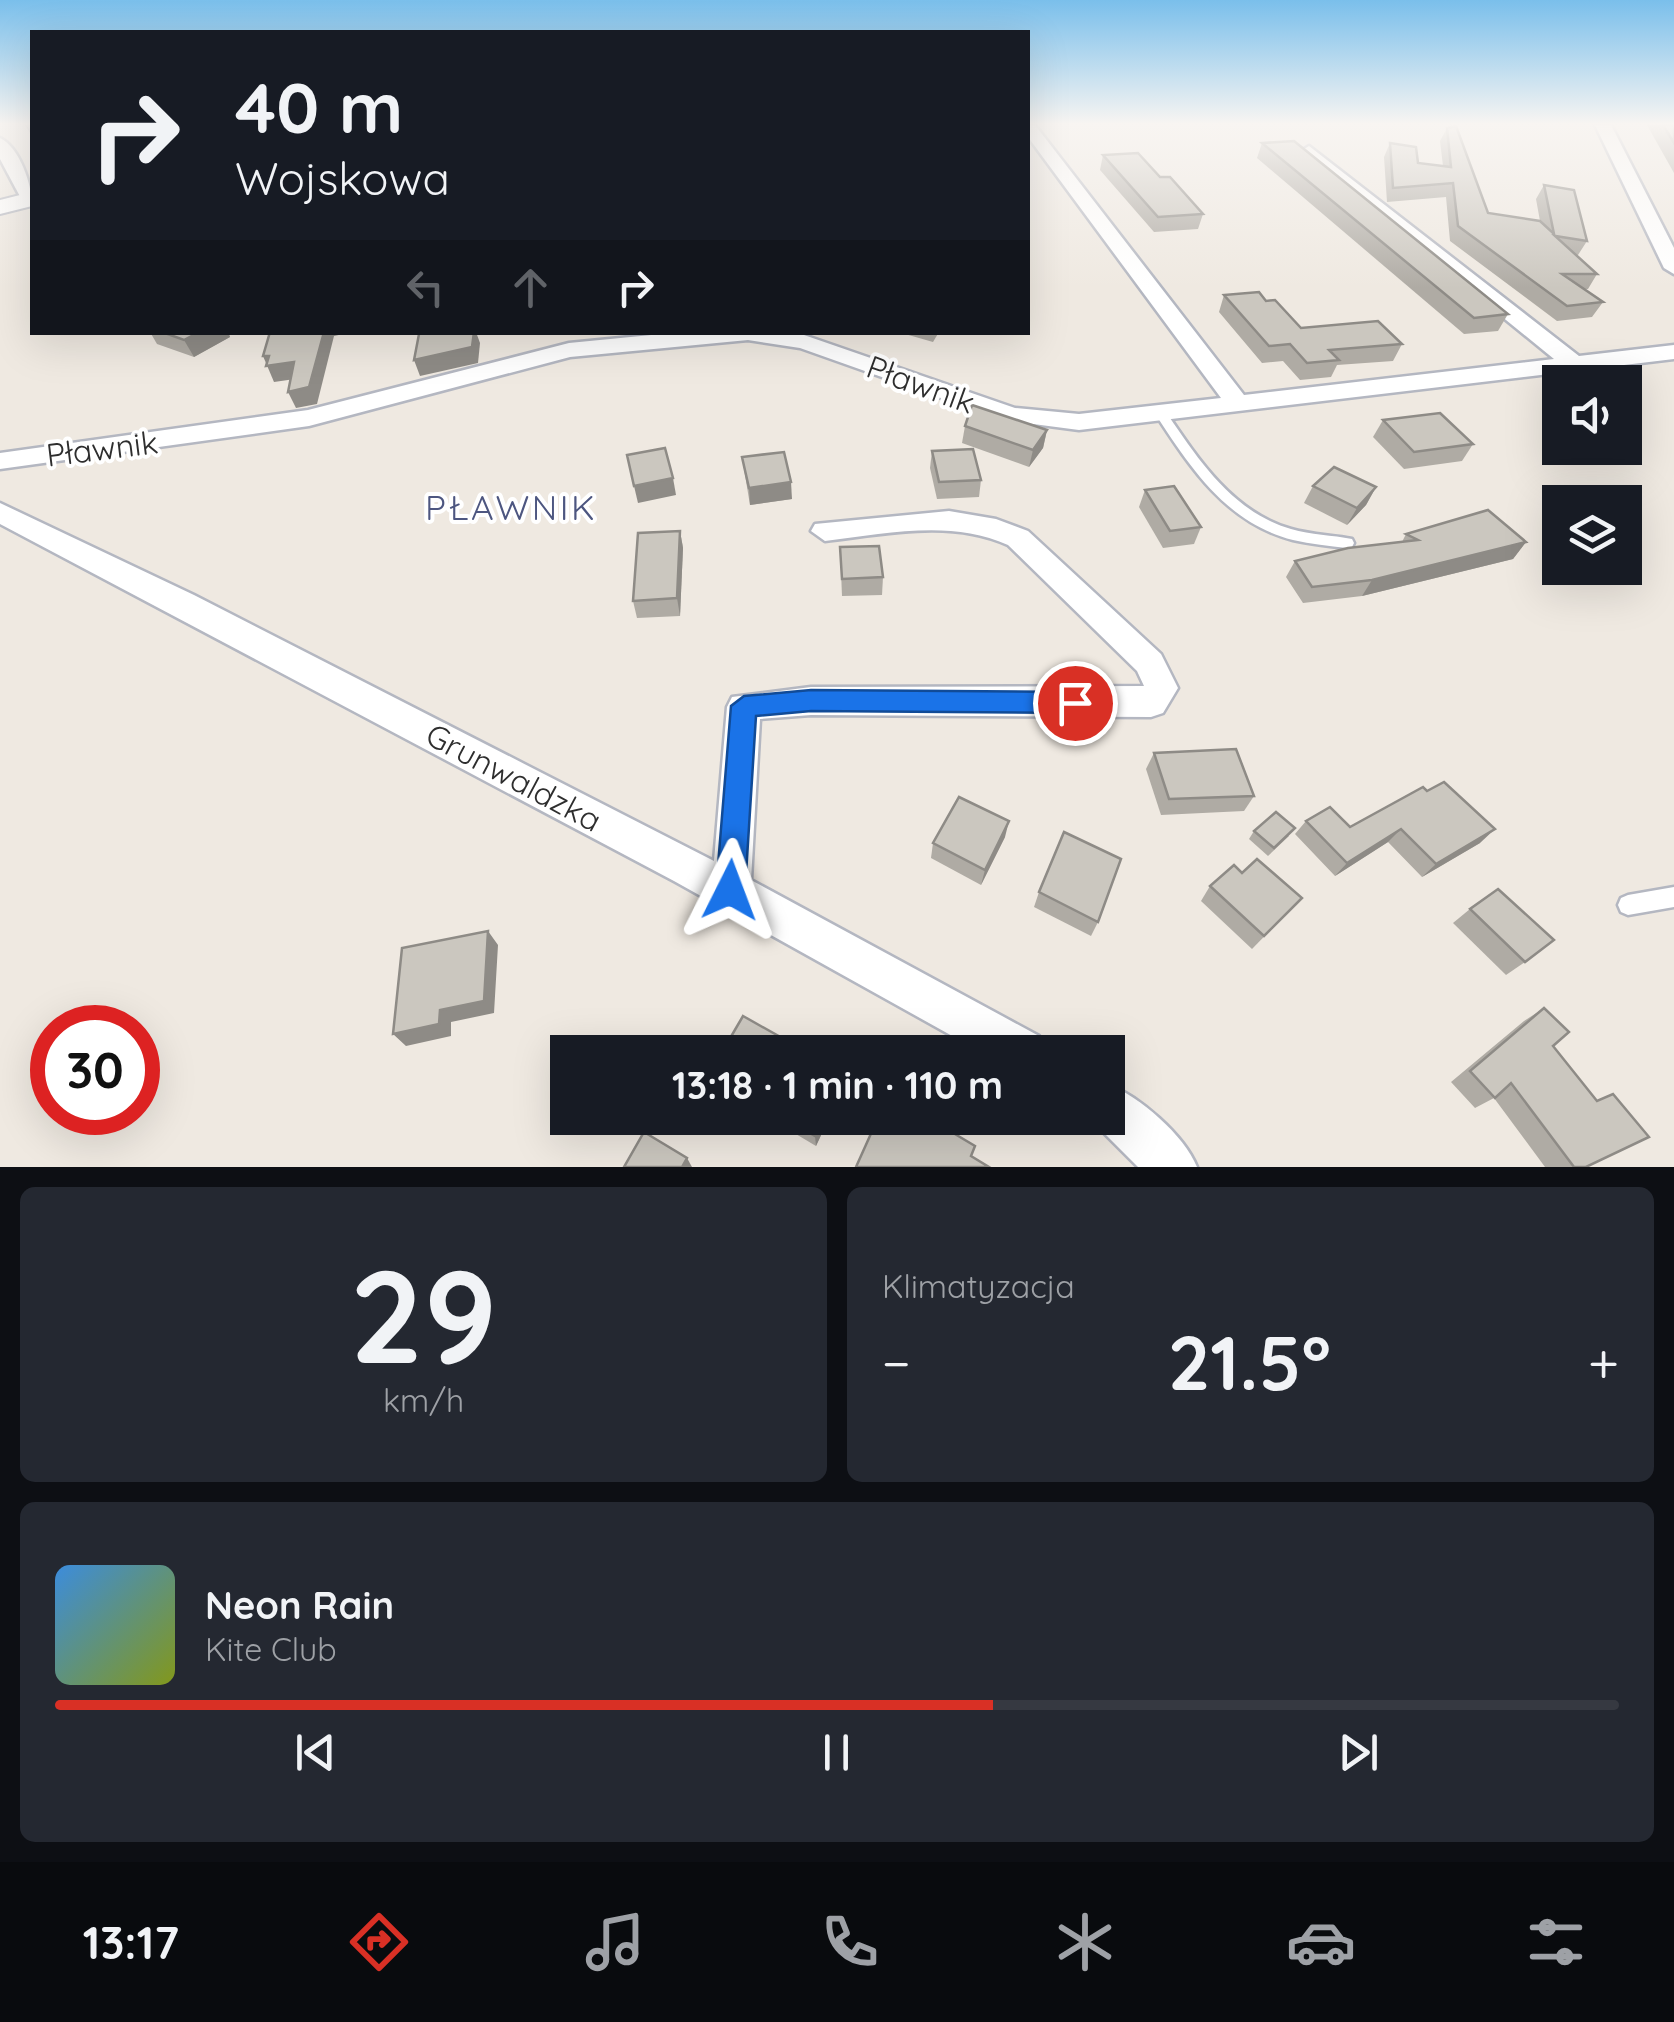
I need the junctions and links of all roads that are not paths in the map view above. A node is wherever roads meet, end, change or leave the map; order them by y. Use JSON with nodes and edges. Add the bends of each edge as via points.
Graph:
{"nodes":[{"id":1,"x":1068,"y":179,"type":"edge"},
{"id":2,"x":1344,"y":179,"type":"edge"},
{"id":3,"x":1630,"y":179,"type":"edge"},
{"id":4,"x":30,"y":200,"type":"edge"},
{"id":5,"x":0,"y":207,"type":"edge"},
{"id":6,"x":1674,"y":268,"type":"edge"},
{"id":7,"x":737,"y":335,"type":"edge"},
{"id":8,"x":755,"y":335,"type":"edge"},
{"id":9,"x":1674,"y":352,"type":"edge"},
{"id":10,"x":1572,"y":362,"type":"junction"},
{"id":11,"x":1238,"y":404,"type":"junction"},
{"id":12,"x":1160,"y":412,"type":"junction"},
{"id":13,"x":0,"y":461,"type":"edge"},
{"id":14,"x":0,"y":512,"type":"edge"},
{"id":15,"x":825,"y":531,"type":"dead end"},
{"id":16,"x":1348,"y":543,"type":"edge"},
{"id":17,"x":730,"y":890,"type":"junction"},
{"id":18,"x":1674,"y":897,"type":"edge"},
{"id":19,"x":1628,"y":905,"type":"dead end"},
{"id":20,"x":994,"y":1035,"type":"edge"},
{"id":21,"x":1125,"y":1123,"type":"edge"},
{"id":22,"x":1173,"y":1167,"type":"edge"}],
"edges":[{"from":1,"to":11,"type":"street"},
{"from":2,"to":10,"type":"street"},
{"from":3,"to":6,"type":"street"},
{"from":4,"to":5,"type":"street"},
{"from":7,"to":13,"type":"street","name":"Pławnik","via":[[568,350],[309,418]]},
{"from":8,"to":12,"type":"street","name":"Pławnik","via":[[804,342],[951,397],[1036,420]]},
{"from":9,"to":10,"type":"street","name":"Pławnik"},
{"from":10,"to":11,"type":"street","name":"Pławnik"},
{"from":11,"to":12,"type":"street","name":"Pławnik"},
{"from":12,"to":16,"type":"lane","via":[[1220,494],[1243,513],[1285,533]]},
{"from":14,"to":17,"type":"street","name":"Grunwaldzka"},
{"from":15,"to":17,"type":"street","via":[[949,522],[1002,529],[1150,663],[1160,688],[1150,703],[744,706]]},
{"from":17,"to":20,"type":"street","name":"Grunwaldzka"},
{"from":18,"to":19,"type":"lane"},
{"from":21,"to":22,"type":"street"}]}
